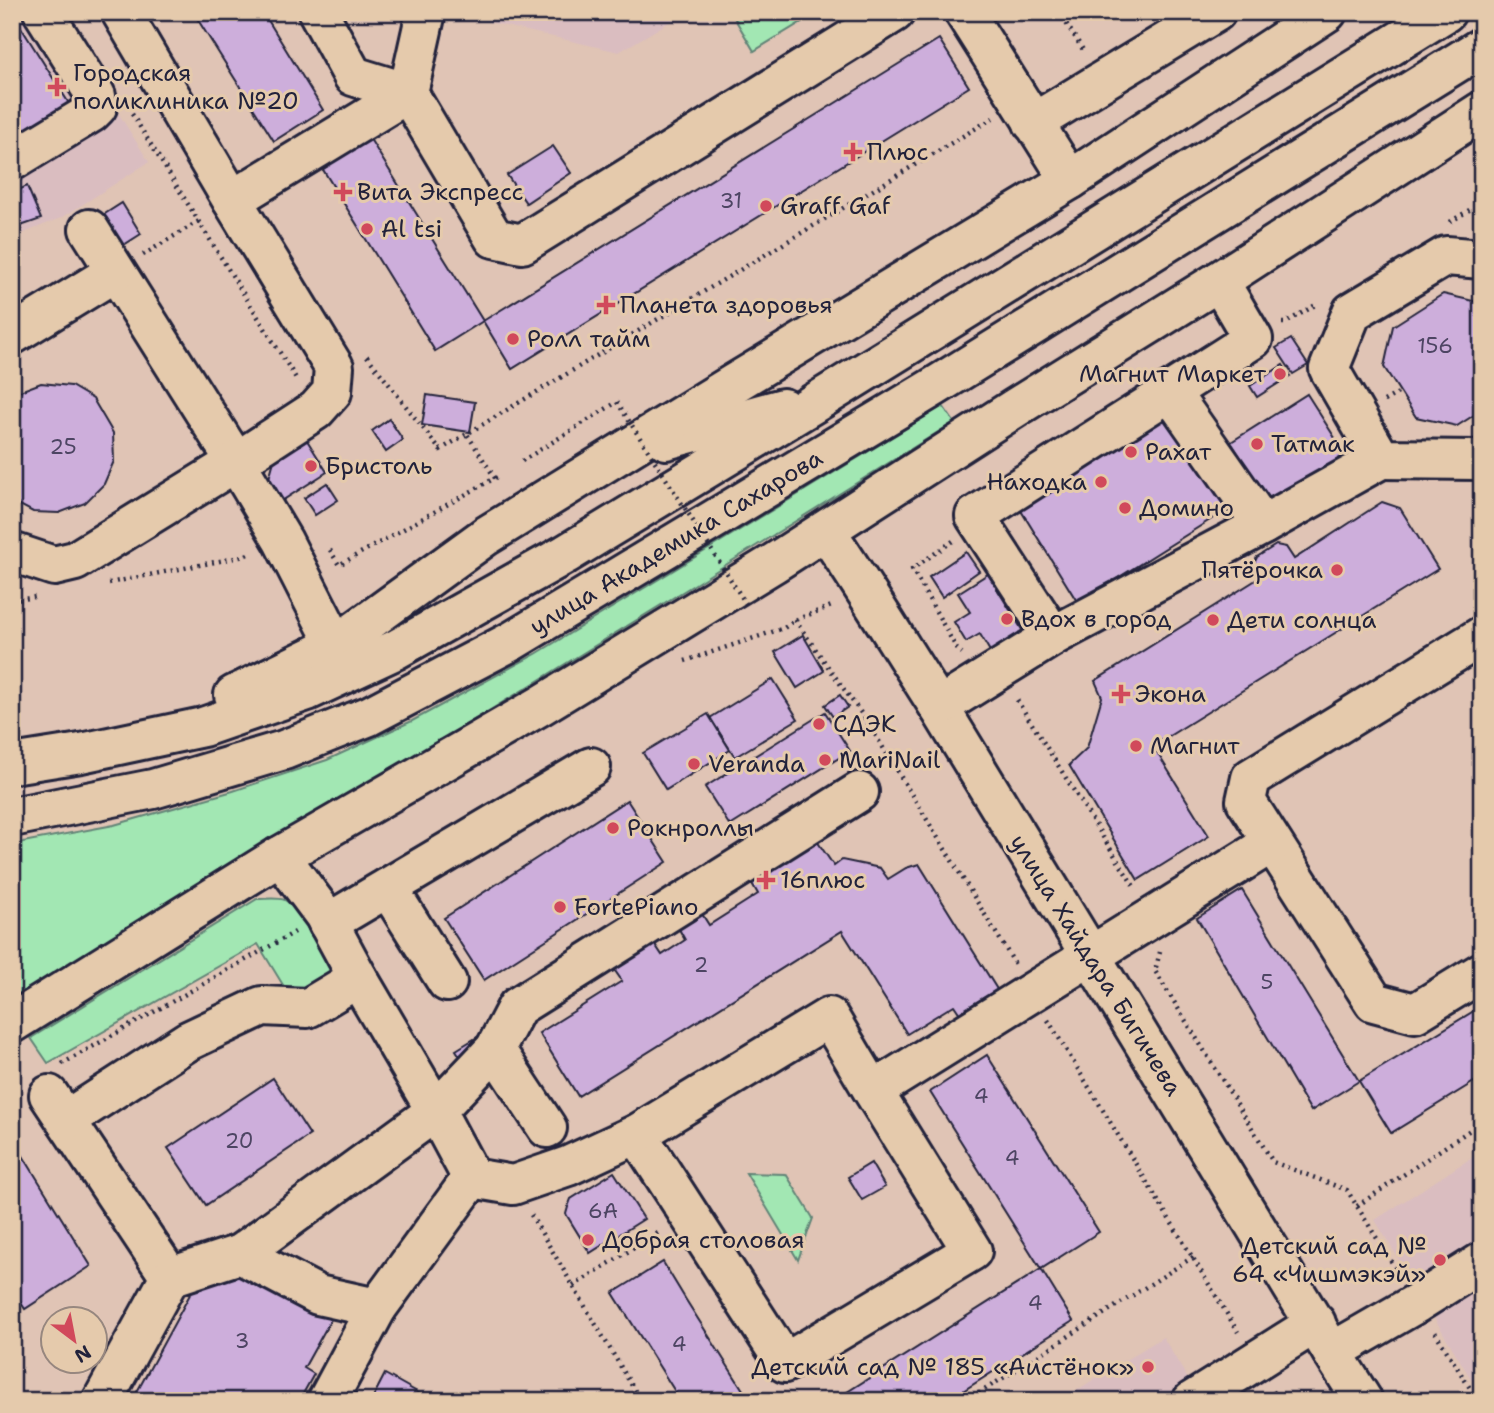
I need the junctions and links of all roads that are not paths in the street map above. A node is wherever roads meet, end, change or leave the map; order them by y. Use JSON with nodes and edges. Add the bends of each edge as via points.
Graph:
{"nodes":[{"id":1,"x":43,"y":12,"type":"edge"},
{"id":2,"x":121,"y":12,"type":"edge"},
{"id":3,"x":318,"y":12,"type":"edge"},
{"id":4,"x":426,"y":12,"type":"edge"},
{"id":5,"x":895,"y":12,"type":"edge"},
{"id":6,"x":964,"y":12,"type":"edge"},
{"id":7,"x":1216,"y":12,"type":"edge"},
{"id":8,"x":1327,"y":12,"type":"edge"},
{"id":9,"x":1446,"y":12,"type":"edge"},
{"id":10,"x":1482,"y":47,"type":"edge"},
{"id":11,"x":408,"y":93,"type":"junction"},
{"id":12,"x":1482,"y":111,"type":"edge"},
{"id":13,"x":1027,"y":112,"type":"junction"},
{"id":14,"x":12,"y":161,"type":"edge"},
{"id":15,"x":1070,"y":180,"type":"junction"},
{"id":16,"x":232,"y":200,"type":"junction"},
{"id":17,"x":89,"y":229,"type":"dead end"},
{"id":18,"x":1482,"y":234,"type":"edge"},
{"id":19,"x":1464,"y":258,"type":"edge"},
{"id":20,"x":115,"y":272,"type":"junction"},
{"id":21,"x":1219,"y":281,"type":"junction"},
{"id":22,"x":12,"y":335,"type":"edge"},
{"id":23,"x":1170,"y":392,"type":"junction"},
{"id":24,"x":826,"y":396,"type":"junction"},
{"id":25,"x":624,"y":451,"type":"junction"},
{"id":26,"x":1381,"y":459,"type":"junction"},
{"id":27,"x":1480,"y":460,"type":"edge"},
{"id":28,"x":236,"y":462,"type":"junction"},
{"id":29,"x":1263,"y":525,"type":"junction"},
{"id":30,"x":825,"y":531,"type":"junction"},
{"id":31,"x":12,"y":552,"type":"edge"},
{"id":32,"x":1482,"y":635,"type":"edge"},
{"id":33,"x":1053,"y":636,"type":"junction"},
{"id":34,"x":336,"y":645,"type":"junction"},
{"id":35,"x":939,"y":707,"type":"junction"},
{"id":36,"x":81,"y":753,"type":"junction"},
{"id":37,"x":12,"y":764,"type":"edge"},
{"id":38,"x":591,"y":767,"type":"dead end"},
{"id":39,"x":859,"y":792,"type":"dead end"},
{"id":40,"x":12,"y":817,"type":"edge"},
{"id":41,"x":1272,"y":843,"type":"junction"},
{"id":42,"x":280,"y":856,"type":"junction"},
{"id":43,"x":388,"y":888,"type":"junction"},
{"id":44,"x":326,"y":919,"type":"junction"},
{"id":45,"x":1090,"y":955,"type":"junction"},
{"id":46,"x":1482,"y":972,"type":"edge"},
{"id":47,"x":358,"y":978,"type":"junction"},
{"id":48,"x":447,"y":982,"type":"dead end"},
{"id":49,"x":12,"y":1023,"type":"edge"},
{"id":50,"x":495,"y":1049,"type":"junction"},
{"id":51,"x":873,"y":1091,"type":"junction"},
{"id":52,"x":436,"y":1111,"type":"junction"},
{"id":53,"x":547,"y":1128,"type":"dead end"},
{"id":54,"x":637,"y":1134,"type":"junction"},
{"id":55,"x":472,"y":1178,"type":"junction"},
{"id":56,"x":240,"y":1254,"type":"junction"},
{"id":57,"x":1477,"y":1276,"type":"edge"},
{"id":58,"x":170,"y":1277,"type":"junction"},
{"id":59,"x":377,"y":1308,"type":"junction"},
{"id":60,"x":1324,"y":1338,"type":"junction"},
{"id":61,"x":102,"y":1401,"type":"edge"},
{"id":62,"x":327,"y":1401,"type":"edge"},
{"id":63,"x":1192,"y":1401,"type":"edge"},
{"id":64,"x":1363,"y":1401,"type":"edge"}],
"edges":[{"from":1,"to":14,"type":"main road","via":[[96,96],[97,107]]},
{"from":2,"to":16,"type":"main road"},
{"from":3,"to":11,"type":"main road","via":[[353,76]]},
{"from":4,"to":11,"type":"main road"},
{"from":5,"to":11,"type":"main road","via":[[522,244],[494,238]]},
{"from":6,"to":13,"type":"main road"},
{"from":7,"to":13,"type":"main road"},
{"from":8,"to":15,"type":"main road"},
{"from":9,"to":24,"type":"main road"},
{"from":10,"to":40,"type":"main road","name":"улица Академика Сахарова","via":[[934,387],[512,641],[369,716],[284,750],[153,789]]},
{"from":11,"to":16,"type":"main road"},
{"from":12,"to":21,"type":"main road"},
{"from":13,"to":15,"type":"main road"},
{"from":15,"to":25,"type":"main road"},
{"from":16,"to":28,"type":"main road","via":[[334,367],[332,392],[316,410]]},
{"from":17,"to":20,"type":"main road"},
{"from":18,"to":19,"type":"main road"},
{"from":19,"to":26,"type":"main road","via":[[1352,312],[1329,369]]},
{"from":20,"to":22,"type":"main road"},
{"from":20,"to":28,"type":"main road"},
{"from":21,"to":23,"type":"main road","via":[[1253,339]]},
{"from":21,"to":30,"type":"main road"},
{"from":23,"to":29,"type":"main road"},
{"from":23,"to":33,"type":"main road","via":[[975,516]]},
{"from":24,"to":25,"type":"main road"},
{"from":24,"to":36,"type":"main road","via":[[566,554],[382,656],[307,691],[203,727]]},
{"from":25,"to":34,"type":"main road","via":[[486,536]]},
{"from":26,"to":27,"type":"main road"},
{"from":26,"to":29,"type":"main road"},
{"from":28,"to":31,"type":"main road","via":[[75,561],[54,566]]},
{"from":28,"to":34,"type":"main road"},
{"from":29,"to":33,"type":"main road"},
{"from":30,"to":35,"type":"main road","name":"улица Хайдара Бигичева"},
{"from":30,"to":42,"type":"main road","via":[[540,706]]},
{"from":32,"to":41,"type":"main road","via":[[1251,778],[1246,801]]},
{"from":33,"to":35,"type":"main road"},
{"from":34,"to":36,"type":"main road","via":[[225,699]]},
{"from":35,"to":45,"type":"main road","name":"улица Хайдара Бигичева"},
{"from":36,"to":37,"type":"main road"},
{"from":38,"to":43,"type":"main road"},
{"from":39,"to":50,"type":"main road","via":[[517,1007]]},
{"from":41,"to":45,"type":"main road"},
{"from":41,"to":46,"type":"main road","via":[[1374,1002],[1415,1013]]},
{"from":42,"to":44,"type":"main road"},
{"from":42,"to":49,"type":"main road"},
{"from":43,"to":44,"type":"main road"},
{"from":43,"to":48,"type":"main road"},
{"from":44,"to":47,"type":"main road"},
{"from":45,"to":51,"type":"main road"},
{"from":45,"to":60,"type":"main road","name":"улица Хайдара Бигичева"},
{"from":47,"to":52,"type":"main road"},
{"from":47,"to":58,"type":"main road","via":[[308,1008],[262,1006],[59,1093]]},
{"from":50,"to":52,"type":"main road"},
{"from":50,"to":53,"type":"main road"},
{"from":51,"to":54,"type":"main road","via":[[829,1017]]},
{"from":51,"to":54,"type":"main road","via":[[972,1251],[785,1363]]},
{"from":52,"to":55,"type":"main road"},
{"from":52,"to":56,"type":"main road"},
{"from":54,"to":55,"type":"main road","via":[[513,1185]]},
{"from":55,"to":59,"type":"main road"},
{"from":56,"to":58,"type":"main road"},
{"from":56,"to":59,"type":"main road","via":[[318,1294]]},
{"from":57,"to":60,"type":"main road"},
{"from":58,"to":61,"type":"main road"},
{"from":59,"to":62,"type":"main road"},
{"from":60,"to":63,"type":"main road"},
{"from":60,"to":64,"type":"main road","name":"улица Хайдара Бигичева"}]}
